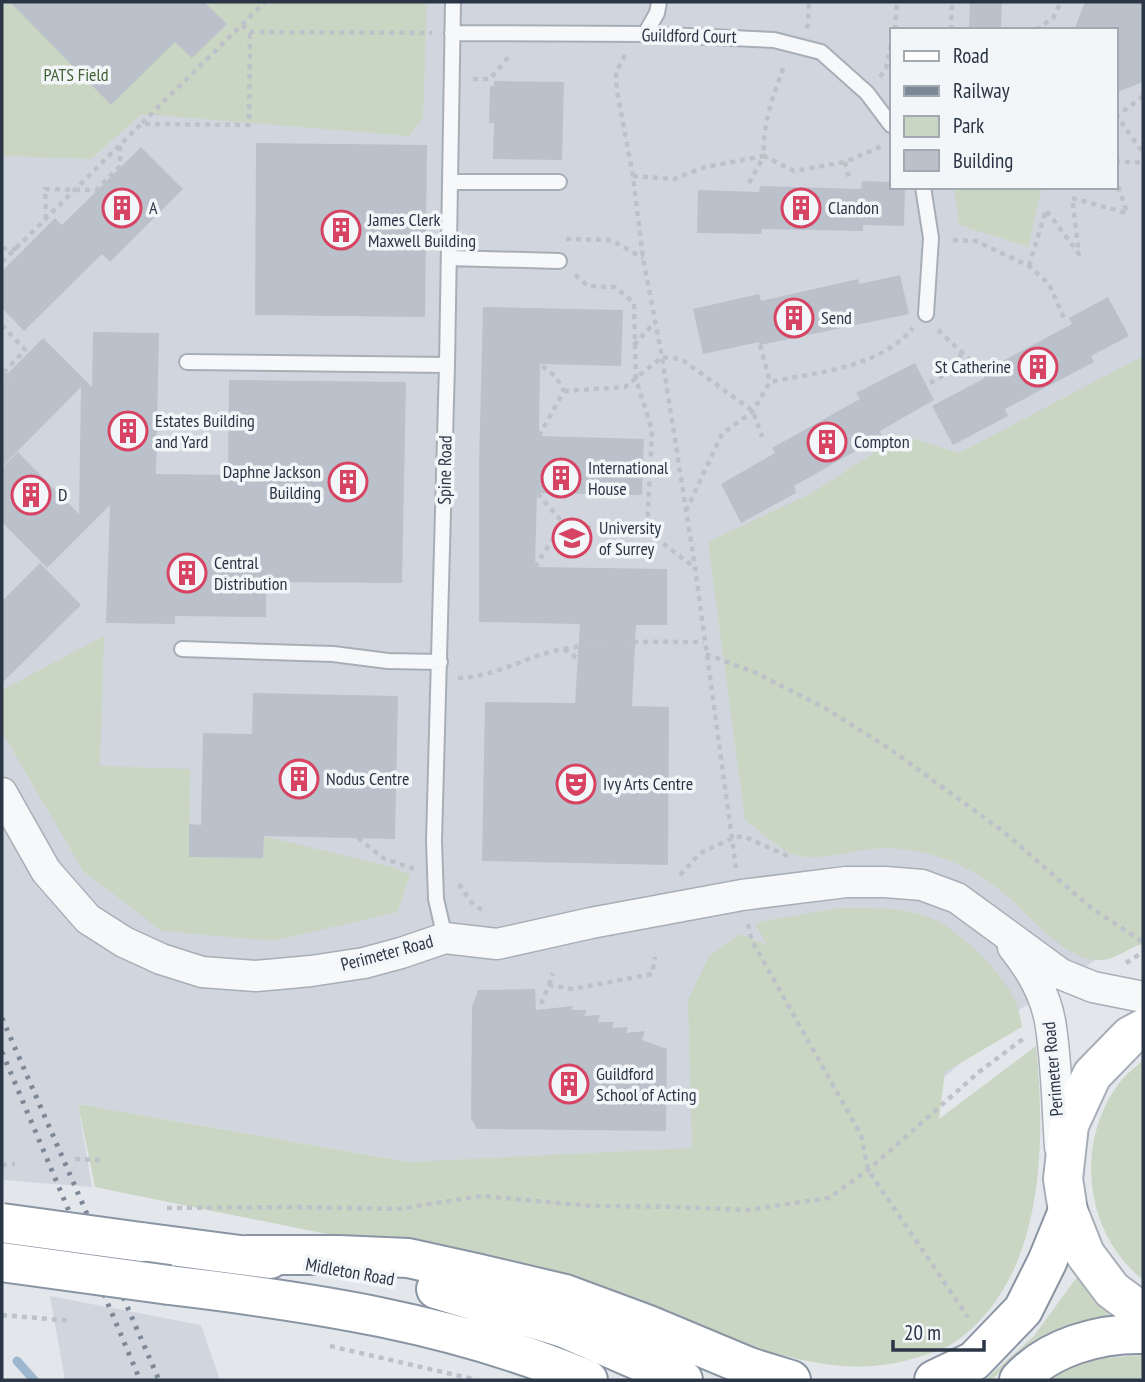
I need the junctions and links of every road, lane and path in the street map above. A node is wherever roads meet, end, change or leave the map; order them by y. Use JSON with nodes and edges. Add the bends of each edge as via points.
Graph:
{"nodes":[{"id":1,"x":265,"y":2,"type":"edge"},
{"id":2,"x":453,"y":2,"type":"edge"},
{"id":3,"x":659,"y":2,"type":"edge"},
{"id":4,"x":897,"y":2,"type":"edge"},
{"id":5,"x":952,"y":2,"type":"edge"},
{"id":6,"x":1061,"y":2,"type":"edge"},
{"id":7,"x":242,"y":24,"type":"junction"},
{"id":8,"x":895,"y":28,"type":"edge"},
{"id":9,"x":951,"y":28,"type":"edge"},
{"id":10,"x":1039,"y":28,"type":"edge"},
{"id":11,"x":250,"y":32,"type":"junction"},
{"id":12,"x":433,"y":33,"type":"dead end"},
{"id":13,"x":452,"y":33,"type":"junction"},
{"id":14,"x":640,"y":35,"type":"junction"},
{"id":15,"x":794,"y":45,"type":"junction"},
{"id":16,"x":890,"y":50,"type":"edge"},
{"id":17,"x":511,"y":53,"type":"dead end"},
{"id":18,"x":615,"y":60,"type":"dead end"},
{"id":19,"x":616,"y":72,"type":"junction"},
{"id":20,"x":473,"y":79,"type":"dead end"},
{"id":21,"x":867,"y":93,"type":"junction"},
{"id":22,"x":1143,"y":96,"type":"edge"},
{"id":23,"x":141,"y":124,"type":"junction"},
{"id":24,"x":890,"y":124,"type":"edge"},
{"id":25,"x":890,"y":142,"type":"edge"},
{"id":26,"x":120,"y":145,"type":"junction"},
{"id":27,"x":1143,"y":153,"type":"edge"},
{"id":28,"x":764,"y":156,"type":"junction"},
{"id":29,"x":1117,"y":161,"type":"edge"},
{"id":30,"x":845,"y":162,"type":"junction"},
{"id":31,"x":1143,"y":163,"type":"edge"},
{"id":32,"x":633,"y":176,"type":"junction"},
{"id":33,"x":849,"y":178,"type":"dead end"},
{"id":34,"x":105,"y":181,"type":"junction"},
{"id":35,"x":559,"y":181,"type":"dead end"},
{"id":36,"x":450,"y":183,"type":"junction"},
{"id":37,"x":749,"y":183,"type":"dead end"},
{"id":38,"x":1117,"y":183,"type":"edge"},
{"id":39,"x":923,"y":189,"type":"edge"},
{"id":40,"x":75,"y":190,"type":"junction"},
{"id":41,"x":112,"y":190,"type":"dead end"},
{"id":42,"x":46,"y":219,"type":"junction"},
{"id":43,"x":931,"y":238,"type":"junction"},
{"id":44,"x":2,"y":248,"type":"edge"},
{"id":45,"x":15,"y":249,"type":"junction"},
{"id":46,"x":449,"y":258,"type":"junction"},
{"id":47,"x":26,"y":261,"type":"dead end"},
{"id":48,"x":559,"y":261,"type":"joint"},
{"id":49,"x":2,"y":262,"type":"edge"},
{"id":50,"x":1030,"y":266,"type":"junction"},
{"id":51,"x":926,"y":314,"type":"junction"},
{"id":52,"x":1065,"y":320,"type":"dead end"},
{"id":53,"x":654,"y":323,"type":"junction"},
{"id":54,"x":2,"y":326,"type":"edge"},
{"id":55,"x":634,"y":345,"type":"junction"},
{"id":56,"x":760,"y":345,"type":"dead end"},
{"id":57,"x":963,"y":352,"type":"junction"},
{"id":58,"x":662,"y":357,"type":"junction"},
{"id":59,"x":187,"y":362,"type":"dead end"},
{"id":60,"x":2,"y":363,"type":"edge"},
{"id":61,"x":540,"y":364,"type":"dead end"},
{"id":62,"x":447,"y":365,"type":"junction"},
{"id":63,"x":4,"y":371,"type":"edge"},
{"id":64,"x":979,"y":374,"type":"dead end"},
{"id":65,"x":636,"y":379,"type":"junction"},
{"id":66,"x":770,"y":382,"type":"junction"},
{"id":67,"x":15,"y":383,"type":"dead end"},
{"id":68,"x":930,"y":383,"type":"dead end"},
{"id":69,"x":564,"y":391,"type":"junction"},
{"id":70,"x":753,"y":411,"type":"junction"},
{"id":71,"x":539,"y":436,"type":"dead end"},
{"id":72,"x":762,"y":437,"type":"dead end"},
{"id":73,"x":537,"y":493,"type":"dead end"},
{"id":74,"x":685,"y":511,"type":"junction"},
{"id":75,"x":566,"y":526,"type":"junction"},
{"id":76,"x":647,"y":531,"type":"junction"},
{"id":77,"x":535,"y":567,"type":"dead end"},
{"id":78,"x":695,"y":567,"type":"junction"},
{"id":79,"x":704,"y":642,"type":"junction"},
{"id":80,"x":564,"y":648,"type":"junction"},
{"id":81,"x":182,"y":649,"type":"dead end"},
{"id":82,"x":706,"y":654,"type":"junction"},
{"id":83,"x":440,"y":662,"type":"junction"},
{"id":84,"x":587,"y":665,"type":"dead end"},
{"id":85,"x":440,"y":678,"type":"junction"},
{"id":86,"x":2,"y":793,"type":"edge"},
{"id":87,"x":358,"y":838,"type":"dead end"},
{"id":88,"x":415,"y":869,"type":"dead end"},
{"id":89,"x":738,"y":878,"type":"dead end"},
{"id":90,"x":747,"y":918,"type":"dead end"},
{"id":91,"x":1000,"y":931,"type":"junction"},
{"id":92,"x":445,"y":938,"type":"junction"},
{"id":93,"x":1143,"y":942,"type":"edge"},
{"id":94,"x":1143,"y":952,"type":"edge"},
{"id":95,"x":655,"y":957,"type":"dead end"},
{"id":96,"x":1119,"y":969,"type":"dead end"},
{"id":97,"x":553,"y":973,"type":"dead end"},
{"id":98,"x":549,"y":985,"type":"junction"},
{"id":99,"x":1143,"y":997,"type":"edge"},
{"id":100,"x":541,"y":1004,"type":"dead end"},
{"id":101,"x":1143,"y":1029,"type":"edge"},
{"id":102,"x":1022,"y":1040,"type":"dead end"},
{"id":103,"x":75,"y":1159,"type":"dead end"},
{"id":104,"x":101,"y":1160,"type":"dead end"},
{"id":105,"x":2,"y":1164,"type":"edge"},
{"id":106,"x":15,"y":1164,"type":"dead end"},
{"id":107,"x":869,"y":1170,"type":"junction"},
{"id":108,"x":1065,"y":1195,"type":"junction"},
{"id":109,"x":163,"y":1208,"type":"dead end"},
{"id":110,"x":2,"y":1223,"type":"edge"},
{"id":111,"x":247,"y":1255,"type":"junction"},
{"id":112,"x":2,"y":1262,"type":"edge"},
{"id":113,"x":1143,"y":1313,"type":"edge"},
{"id":114,"x":2,"y":1315,"type":"edge"},
{"id":115,"x":72,"y":1321,"type":"dead end"},
{"id":116,"x":971,"y":1322,"type":"dead end"},
{"id":117,"x":1143,"y":1334,"type":"edge"},
{"id":118,"x":325,"y":1344,"type":"dead end"},
{"id":119,"x":477,"y":1380,"type":"edge"},
{"id":120,"x":588,"y":1380,"type":"edge"},
{"id":121,"x":683,"y":1380,"type":"edge"},
{"id":122,"x":791,"y":1380,"type":"edge"},
{"id":123,"x":934,"y":1380,"type":"edge"},
{"id":124,"x":1019,"y":1380,"type":"edge"}],
"edges":[{"from":1,"to":7,"type":"path"},
{"from":2,"to":13,"type":"lane","name":"Spine Road"},
{"from":3,"to":14,"type":"lane","via":[[657,13]]},
{"from":4,"to":8,"type":"path"},
{"from":5,"to":9,"type":"path"},
{"from":6,"to":10,"type":"path","via":[[1053,18]]},
{"from":7,"to":11,"type":"path"},
{"from":7,"to":23,"type":"path"},
{"from":11,"to":12,"type":"path"},
{"from":11,"to":23,"type":"path","via":[[249,125]]},
{"from":13,"to":14,"type":"lane","name":"Guildford Court"},
{"from":13,"to":36,"type":"lane","name":"Spine Road"},
{"from":14,"to":15,"type":"lane","name":"Guildford Court","via":[[751,37]]},
{"from":14,"to":19,"type":"path"},
{"from":15,"to":21,"type":"lane","name":"Guildford Court","via":[[821,52]]},
{"from":15,"to":28,"type":"path","via":[[769,106]]},
{"from":16,"to":21,"type":"path","via":[[886,68]]},
{"from":17,"to":20,"type":"path","via":[[490,79]]},
{"from":18,"to":19,"type":"path"},
{"from":19,"to":32,"type":"path"},
{"from":21,"to":24,"type":"lane","name":"Guildford Court"},
{"from":22,"to":27,"type":"path","via":[[1117,116]]},
{"from":23,"to":26,"type":"path"},
{"from":25,"to":30,"type":"path"},
{"from":26,"to":34,"type":"path","via":[[120,166]]},
{"from":26,"to":40,"type":"path"},
{"from":28,"to":30,"type":"path","via":[[794,171]]},
{"from":28,"to":32,"type":"path","via":[[705,167],[674,179]]},
{"from":28,"to":37,"type":"path"},
{"from":29,"to":31,"type":"path"},
{"from":30,"to":33,"type":"path"},
{"from":32,"to":53,"type":"path"},
{"from":34,"to":40,"type":"path","via":[[96,190]]},
{"from":34,"to":41,"type":"path"},
{"from":35,"to":36,"type":"lane"},
{"from":36,"to":46,"type":"lane","name":"Spine Road"},
{"from":38,"to":50,"type":"path","via":[[1127,213],[1072,198],[1079,254],[1046,211]]},
{"from":39,"to":43,"type":"lane"},
{"from":40,"to":42,"type":"path"},
{"from":40,"to":42,"type":"path","via":[[45,190]]},
{"from":42,"to":45,"type":"path"},
{"from":43,"to":50,"type":"path","via":[[976,241]]},
{"from":43,"to":51,"type":"lane"},
{"from":44,"to":45,"type":"path"},
{"from":45,"to":47,"type":"path"},
{"from":45,"to":49,"type":"path"},
{"from":46,"to":48,"type":"lane"},
{"from":46,"to":62,"type":"lane","name":"Spine Road"},
{"from":48,"to":55,"type":"path","via":[[587,286],[615,287],[634,303]]},
{"from":50,"to":52,"type":"path","via":[[1049,284]]},
{"from":51,"to":57,"type":"path"},
{"from":51,"to":66,"type":"path","via":[[905,337],[879,354]]},
{"from":53,"to":55,"type":"path"},
{"from":53,"to":58,"type":"path"},
{"from":54,"to":63,"type":"path","via":[[25,350]]},
{"from":55,"to":65,"type":"path"},
{"from":56,"to":66,"type":"path"},
{"from":57,"to":64,"type":"path"},
{"from":57,"to":68,"type":"path","via":[[947,373]]},
{"from":58,"to":65,"type":"path"},
{"from":58,"to":70,"type":"path","via":[[681,359]]},
{"from":58,"to":74,"type":"path"},
{"from":59,"to":62,"type":"lane"},
{"from":60,"to":63,"type":"path"},
{"from":61,"to":69,"type":"path"},
{"from":62,"to":83,"type":"lane","name":"Spine Road"},
{"from":63,"to":67,"type":"path"},
{"from":65,"to":69,"type":"path","via":[[625,387]]},
{"from":65,"to":76,"type":"path","via":[[652,430]]},
{"from":66,"to":70,"type":"path"},
{"from":69,"to":71,"type":"path"},
{"from":70,"to":72,"type":"path"},
{"from":70,"to":74,"type":"path","via":[[722,433]]},
{"from":73,"to":75,"type":"path"},
{"from":74,"to":78,"type":"path"},
{"from":75,"to":76,"type":"path"},
{"from":75,"to":77,"type":"path"},
{"from":76,"to":78,"type":"path"},
{"from":78,"to":79,"type":"path"},
{"from":79,"to":80,"type":"path","via":[[620,641]]},
{"from":79,"to":82,"type":"path"},
{"from":80,"to":84,"type":"path"},
{"from":80,"to":85,"type":"path","via":[[474,678]]},
{"from":81,"to":83,"type":"lane"},
{"from":82,"to":89,"type":"path"},
{"from":82,"to":93,"type":"path","via":[[823,707],[890,749],[1004,832],[1091,908]]},
{"from":83,"to":85,"type":"lane","name":"Spine Road"},
{"from":85,"to":92,"type":"lane","name":"Spine Road","via":[[434,841],[436,899]]},
{"from":86,"to":92,"type":"street","name":"Perimeter Road","via":[[46,871],[88,919],[161,959],[202,972],[283,974],[364,962]]},
{"from":87,"to":88,"type":"path","via":[[383,858]]},
{"from":90,"to":107,"type":"path","via":[[752,941],[861,1135]]},
{"from":91,"to":92,"type":"street","name":"Perimeter Road","via":[[957,898],[922,885],[872,882],[734,897],[497,944]]},
{"from":91,"to":99,"type":"street","name":"Perimeter Road","via":[[1061,974],[1093,987]]},
{"from":91,"to":108,"type":"street","name":"Perimeter Road","via":[[1027,965],[1050,1019]]},
{"from":94,"to":96,"type":"path"},
{"from":95,"to":98,"type":"path","via":[[652,974],[573,989]]},
{"from":97,"to":98,"type":"path"},
{"from":98,"to":100,"type":"path"},
{"from":101,"to":108,"type":"main road","via":[[1130,1036],[1092,1075],[1069,1125]]},
{"from":102,"to":107,"type":"path"},
{"from":103,"to":104,"type":"path"},
{"from":105,"to":106,"type":"path"},
{"from":107,"to":109,"type":"path","via":[[829,1198],[746,1210],[591,1206],[482,1196],[398,1209]]},
{"from":107,"to":116,"type":"path"},
{"from":108,"to":113,"type":"main road","via":[[1085,1254],[1112,1290]]},
{"from":108,"to":123,"type":"main road","via":[[1047,1262],[1023,1310],[974,1361]]},
{"from":110,"to":111,"type":"main road","name":"Midleton Road","bridge":true},
{"from":111,"to":121,"type":"main road","name":"Midleton Road","via":[[474,1299],[564,1328]]},
{"from":111,"to":122,"type":"main road","via":[[408,1258],[476,1273],[565,1294]]},
{"from":112,"to":120,"type":"main road","bridge":true,"via":[[297,1302],[419,1325],[525,1355]]},
{"from":114,"to":115,"type":"path"},
{"from":117,"to":124,"type":"main road","via":[[1068,1346],[1030,1368]]},
{"from":118,"to":119,"type":"path"}]}
